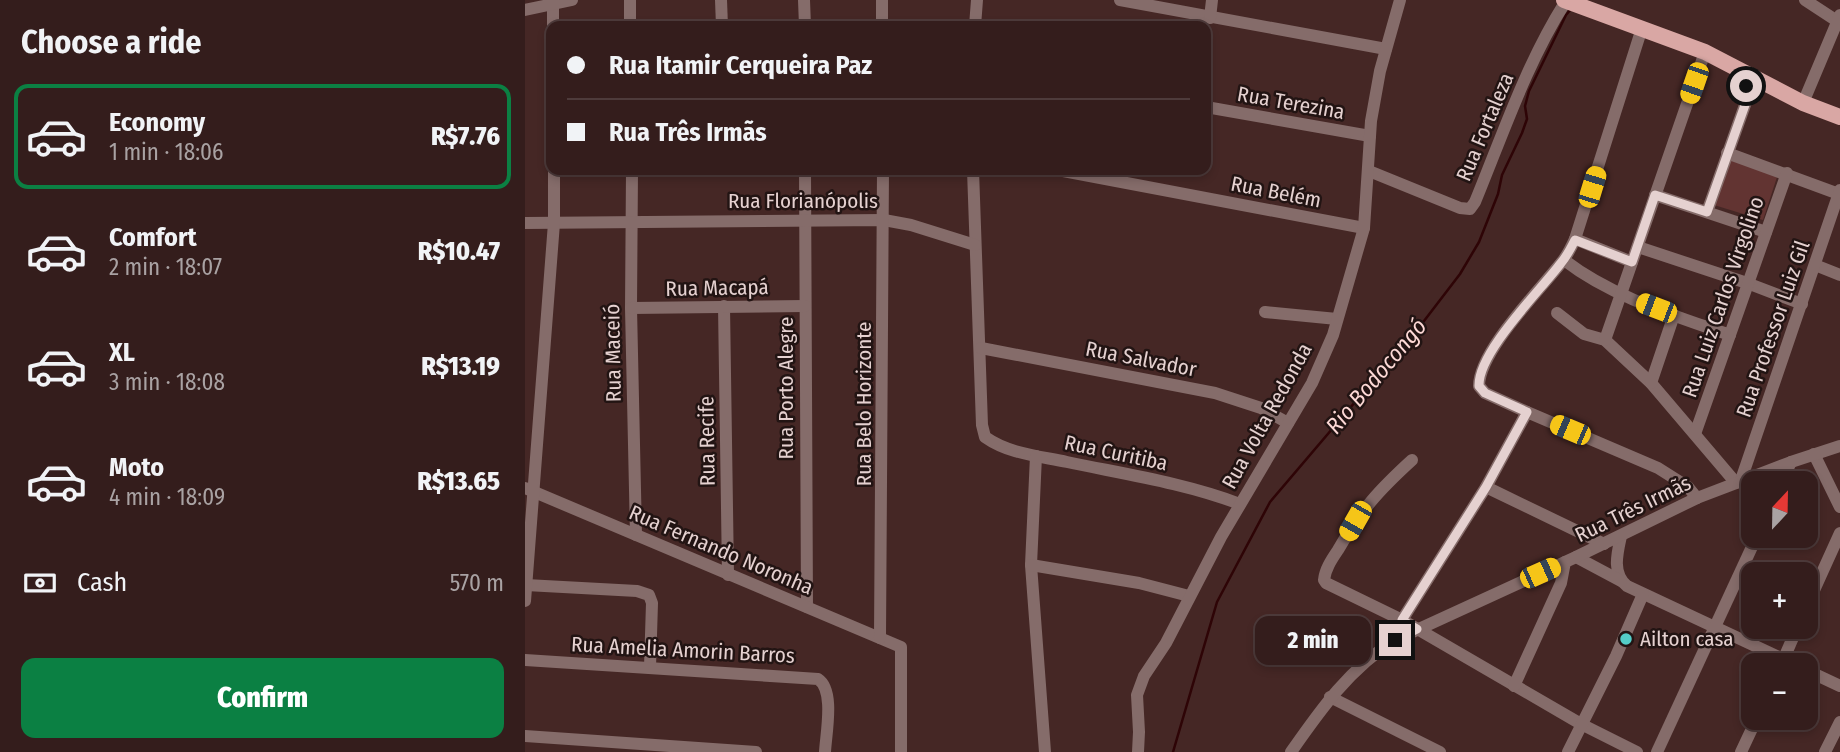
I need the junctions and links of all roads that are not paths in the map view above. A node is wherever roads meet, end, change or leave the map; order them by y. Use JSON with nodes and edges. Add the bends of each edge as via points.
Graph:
{"nodes":[{"id":1,"x":572,"y":0,"type":"edge"},
{"id":2,"x":630,"y":0,"type":"edge"},
{"id":3,"x":721,"y":0,"type":"edge"},
{"id":4,"x":804,"y":0,"type":"edge"},
{"id":5,"x":882,"y":0,"type":"edge"},
{"id":6,"x":977,"y":0,"type":"edge"},
{"id":7,"x":1120,"y":0,"type":"edge"},
{"id":8,"x":1212,"y":0,"type":"edge"},
{"id":9,"x":1400,"y":0,"type":"edge"},
{"id":10,"x":1805,"y":0,"type":"edge"},
{"id":11,"x":553,"y":2,"type":"edge"},
{"id":12,"x":1157,"y":4,"type":"edge"},
{"id":13,"x":1574,"y":4,"type":"edge"},
{"id":14,"x":525,"y":10,"type":"edge"},
{"id":15,"x":1210,"y":18,"type":"junction"},
{"id":16,"x":1839,"y":18,"type":"edge"},
{"id":17,"x":553,"y":21,"type":"edge"},
{"id":18,"x":630,"y":21,"type":"edge"},
{"id":19,"x":722,"y":21,"type":"edge"},
{"id":20,"x":804,"y":21,"type":"edge"},
{"id":21,"x":882,"y":21,"type":"edge"},
{"id":22,"x":975,"y":21,"type":"edge"},
{"id":23,"x":1642,"y":28,"type":"junction"},
{"id":24,"x":1386,"y":49,"type":"junction"},
{"id":25,"x":1699,"y":54,"type":"junction"},
{"id":26,"x":1751,"y":88,"type":"junction"},
{"id":27,"x":1803,"y":103,"type":"junction"},
{"id":28,"x":1211,"y":108,"type":"edge"},
{"id":29,"x":1840,"y":117,"type":"edge"},
{"id":30,"x":1840,"y":128,"type":"edge"},
{"id":31,"x":1370,"y":136,"type":"junction"},
{"id":32,"x":1727,"y":153,"type":"junction"},
{"id":33,"x":1369,"y":171,"type":"junction"},
{"id":34,"x":1787,"y":173,"type":"junction"},
{"id":35,"x":554,"y":175,"type":"edge"},
{"id":36,"x":632,"y":175,"type":"edge"},
{"id":37,"x":805,"y":175,"type":"edge"},
{"id":38,"x":883,"y":175,"type":"edge"},
{"id":39,"x":973,"y":175,"type":"edge"},
{"id":40,"x":1084,"y":175,"type":"edge"},
{"id":41,"x":1839,"y":192,"type":"edge"},
{"id":42,"x":1655,"y":195,"type":"junction"},
{"id":43,"x":1707,"y":212,"type":"junction"},
{"id":44,"x":884,"y":220,"type":"junction"},
{"id":45,"x":631,"y":221,"type":"junction"},
{"id":46,"x":804,"y":221,"type":"junction"},
{"id":47,"x":554,"y":222,"type":"junction"},
{"id":48,"x":525,"y":223,"type":"edge"},
{"id":49,"x":1364,"y":228,"type":"junction"},
{"id":50,"x":1766,"y":232,"type":"junction"},
{"id":51,"x":1575,"y":240,"type":"junction"},
{"id":52,"x":975,"y":245,"type":"junction"},
{"id":53,"x":1638,"y":247,"type":"junction"},
{"id":54,"x":1564,"y":260,"type":"junction"},
{"id":55,"x":1632,"y":262,"type":"junction"},
{"id":56,"x":1815,"y":265,"type":"junction"},
{"id":57,"x":1840,"y":275,"type":"edge"},
{"id":58,"x":1748,"y":283,"type":"junction"},
{"id":59,"x":1621,"y":294,"type":"junction"},
{"id":60,"x":1802,"y":304,"type":"junction"},
{"id":61,"x":724,"y":306,"type":"junction"},
{"id":62,"x":804,"y":306,"type":"junction"},
{"id":63,"x":631,"y":308,"type":"junction"},
{"id":64,"x":1265,"y":313,"type":"dead end"},
{"id":65,"x":1557,"y":313,"type":"dead end"},
{"id":66,"x":1674,"y":315,"type":"junction"},
{"id":67,"x":1337,"y":318,"type":"junction"},
{"id":68,"x":1730,"y":335,"type":"junction"},
{"id":69,"x":1605,"y":340,"type":"junction"},
{"id":70,"x":981,"y":348,"type":"junction"},
{"id":71,"x":1651,"y":383,"type":"junction"},
{"id":72,"x":1527,"y":412,"type":"junction"},
{"id":73,"x":1288,"y":423,"type":"junction"},
{"id":74,"x":1695,"y":434,"type":"junction"},
{"id":75,"x":1840,"y":446,"type":"edge"},
{"id":76,"x":1814,"y":454,"type":"junction"},
{"id":77,"x":1036,"y":456,"type":"junction"},
{"id":78,"x":1412,"y":460,"type":"dead end"},
{"id":79,"x":1791,"y":462,"type":"junction"},
{"id":80,"x":1787,"y":471,"type":"edge"},
{"id":81,"x":1739,"y":482,"type":"junction"},
{"id":82,"x":1486,"y":487,"type":"junction"},
{"id":83,"x":529,"y":490,"type":"edge"},
{"id":84,"x":1697,"y":498,"type":"junction"},
{"id":85,"x":1240,"y":504,"type":"junction"},
{"id":86,"x":1840,"y":507,"type":"edge"},
{"id":87,"x":1840,"y":533,"type":"edge"},
{"id":88,"x":636,"y":535,"type":"junction"},
{"id":89,"x":1621,"y":536,"type":"junction"},
{"id":90,"x":1604,"y":544,"type":"junction"},
{"id":91,"x":1751,"y":548,"type":"edge"},
{"id":92,"x":1571,"y":560,"type":"junction"},
{"id":93,"x":1031,"y":565,"type":"junction"},
{"id":94,"x":728,"y":575,"type":"junction"},
{"id":95,"x":1621,"y":581,"type":"junction"},
{"id":96,"x":1818,"y":582,"type":"edge"},
{"id":97,"x":526,"y":585,"type":"edge"},
{"id":98,"x":1643,"y":594,"type":"junction"},
{"id":99,"x":1189,"y":596,"type":"junction"},
{"id":100,"x":525,"y":601,"type":"edge"},
{"id":101,"x":807,"y":607,"type":"junction"},
{"id":102,"x":1402,"y":620,"type":"junction"},
{"id":103,"x":1715,"y":626,"type":"junction"},
{"id":104,"x":1417,"y":629,"type":"junction"},
{"id":105,"x":880,"y":638,"type":"junction"},
{"id":106,"x":1765,"y":653,"type":"edge"},
{"id":107,"x":525,"y":660,"type":"edge"},
{"id":108,"x":650,"y":667,"type":"junction"},
{"id":109,"x":1818,"y":676,"type":"edge"},
{"id":110,"x":1514,"y":686,"type":"junction"},
{"id":111,"x":1840,"y":686,"type":"edge"},
{"id":112,"x":1330,"y":697,"type":"junction"},
{"id":113,"x":1840,"y":722,"type":"edge"},
{"id":114,"x":1581,"y":724,"type":"junction"},
{"id":115,"x":1751,"y":730,"type":"edge"},
{"id":116,"x":525,"y":736,"type":"edge"},
{"id":117,"x":1830,"y":750,"type":"edge"},
{"id":118,"x":1295,"y":751,"type":"edge"},
{"id":119,"x":756,"y":752,"type":"edge"},
{"id":120,"x":825,"y":752,"type":"edge"},
{"id":121,"x":901,"y":752,"type":"edge"},
{"id":122,"x":1045,"y":752,"type":"edge"},
{"id":123,"x":1138,"y":752,"type":"edge"},
{"id":124,"x":1440,"y":752,"type":"edge"},
{"id":125,"x":1568,"y":752,"type":"edge"},
{"id":126,"x":1637,"y":752,"type":"edge"},
{"id":127,"x":1657,"y":752,"type":"edge"},
{"id":128,"x":1741,"y":752,"type":"edge"}],
"edges":[{"from":1,"to":11,"type":"street"},
{"from":2,"to":18,"type":"street"},
{"from":3,"to":19,"type":"street"},
{"from":4,"to":20,"type":"street"},
{"from":5,"to":21,"type":"street"},
{"from":6,"to":22,"type":"street"},
{"from":7,"to":12,"type":"street"},
{"from":8,"to":15,"type":"street"},
{"from":9,"to":24,"type":"street","name":"Rua Volta Redonda"},
{"from":10,"to":16,"type":"street"},
{"from":11,"to":14,"type":"street"},
{"from":11,"to":17,"type":"street"},
{"from":12,"to":15,"type":"street"},
{"from":13,"to":23,"type":"main road"},
{"from":13,"to":33,"type":"street","name":"Rua Fortaleza","via":[[1548,32],[1470,209]]},
{"from":15,"to":24,"type":"street"},
{"from":16,"to":27,"type":"street"},
{"from":23,"to":25,"type":"main road"},
{"from":23,"to":51,"type":"street"},
{"from":24,"to":31,"type":"street","name":"Rua Volta Redonda"},
{"from":25,"to":26,"type":"main road"},
{"from":25,"to":27,"type":"main road"},
{"from":25,"to":42,"type":"street"},
{"from":26,"to":30,"type":"main road"},
{"from":26,"to":32,"type":"street"},
{"from":27,"to":29,"type":"main road"},
{"from":28,"to":31,"type":"street","name":"Rua Terezina"},
{"from":31,"to":33,"type":"street","name":"Rua Volta Redonda"},
{"from":32,"to":34,"type":"street"},
{"from":32,"to":43,"type":"street"},
{"from":33,"to":49,"type":"street","name":"Rua Volta Redonda"},
{"from":34,"to":41,"type":"street"},
{"from":34,"to":50,"type":"street","name":"Rua Luiz Carlos Virgolino"},
{"from":35,"to":47,"type":"street"},
{"from":36,"to":45,"type":"street","name":"Rua Maceió"},
{"from":37,"to":46,"type":"street","name":"Rua Porto Alegre"},
{"from":38,"to":44,"type":"street","name":"Rua Belo Horizonte"},
{"from":39,"to":52,"type":"street"},
{"from":40,"to":49,"type":"street","name":"Rua Belém"},
{"from":41,"to":56,"type":"street","name":"Rua Professor Luiz Gil"},
{"from":42,"to":43,"type":"street"},
{"from":42,"to":53,"type":"street"},
{"from":43,"to":50,"type":"street"},
{"from":44,"to":46,"type":"street","name":"Rua Florianópolis"},
{"from":44,"to":52,"type":"street","name":"Rua Florianópolis"},
{"from":44,"to":105,"type":"street","name":"Rua Belo Horizonte"},
{"from":45,"to":46,"type":"street","name":"Rua Florianópolis"},
{"from":45,"to":47,"type":"street","name":"Rua Florianópolis"},
{"from":45,"to":63,"type":"street","name":"Rua Maceió"},
{"from":46,"to":62,"type":"street","name":"Rua Porto Alegre"},
{"from":47,"to":48,"type":"street","name":"Rua Florianópolis"},
{"from":47,"to":83,"type":"street"},
{"from":49,"to":67,"type":"street","name":"Rua Volta Redonda"},
{"from":50,"to":58,"type":"street","name":"Rua Luiz Carlos Virgolino"},
{"from":51,"to":54,"type":"street"},
{"from":51,"to":55,"type":"street"},
{"from":52,"to":70,"type":"street"},
{"from":53,"to":55,"type":"street"},
{"from":53,"to":58,"type":"street"},
{"from":54,"to":59,"type":"street","via":[[1587,278]]},
{"from":54,"to":72,"type":"street","via":[[1506,330],[1481,374],[1479,386],[1485,393]]},
{"from":55,"to":59,"type":"street"},
{"from":56,"to":57,"type":"street"},
{"from":56,"to":60,"type":"street","name":"Rua Professor Luiz Gil"},
{"from":58,"to":60,"type":"street"},
{"from":58,"to":68,"type":"street","name":"Rua Luiz Carlos Virgolino"},
{"from":59,"to":66,"type":"street"},
{"from":59,"to":69,"type":"street"},
{"from":60,"to":81,"type":"street","name":"Rua Professor Luiz Gil"},
{"from":61,"to":62,"type":"street","name":"Rua Macapá"},
{"from":61,"to":63,"type":"street","name":"Rua Macapá"},
{"from":61,"to":94,"type":"street","name":"Rua Recife"},
{"from":62,"to":101,"type":"street","name":"Rua Porto Alegre"},
{"from":63,"to":88,"type":"street","name":"Rua Maceió"},
{"from":64,"to":67,"type":"street"},
{"from":65,"to":69,"type":"street","via":[[1584,334]]},
{"from":66,"to":68,"type":"street"},
{"from":66,"to":71,"type":"street"},
{"from":67,"to":73,"type":"street","name":"Rua Volta Redonda","via":[[1312,383]]},
{"from":68,"to":74,"type":"street","name":"Rua Luiz Carlos Virgolino"},
{"from":69,"to":71,"type":"street"},
{"from":70,"to":73,"type":"street","name":"Rua Salvador","via":[[1215,393],[1261,408]]},
{"from":70,"to":77,"type":"street","name":"Rua Curitiba","via":[[985,437],[1009,450]]},
{"from":71,"to":74,"type":"street"},
{"from":72,"to":82,"type":"street"},
{"from":72,"to":84,"type":"street","via":[[1658,468]]},
{"from":73,"to":85,"type":"street","name":"Rua Volta Redonda"},
{"from":74,"to":81,"type":"street"},
{"from":75,"to":76,"type":"street","name":"Rua Três Irmãs"},
{"from":76,"to":79,"type":"street","name":"Rua Três Irmãs"},
{"from":76,"to":86,"type":"street"},
{"from":77,"to":85,"type":"street","name":"Rua Curitiba"},
{"from":77,"to":93,"type":"street"},
{"from":78,"to":102,"type":"street","via":[[1366,506],[1324,580]]},
{"from":79,"to":80,"type":"street"},
{"from":79,"to":81,"type":"street","name":"Rua Três Irmãs"},
{"from":81,"to":84,"type":"street","name":"Rua Três Irmãs"},
{"from":82,"to":90,"type":"street"},
{"from":82,"to":102,"type":"street"},
{"from":83,"to":88,"type":"street","name":"Rua Fernando Noronha"},
{"from":83,"to":97,"type":"street"},
{"from":84,"to":89,"type":"street","name":"Rua Três Irmãs"},
{"from":85,"to":99,"type":"street","name":"Rua Volta Redonda"},
{"from":87,"to":96,"type":"street"},
{"from":88,"to":94,"type":"street","name":"Rua Fernando Noronha"},
{"from":89,"to":90,"type":"street","name":"Rua Três Irmãs"},
{"from":89,"to":95,"type":"street","via":[[1616,560]]},
{"from":90,"to":92,"type":"street","name":"Rua Três Irmãs"},
{"from":91,"to":103,"type":"street"},
{"from":92,"to":95,"type":"street"},
{"from":92,"to":104,"type":"street","name":"Rua Três Irmãs"},
{"from":92,"to":110,"type":"street"},
{"from":93,"to":99,"type":"street"},
{"from":93,"to":122,"type":"street"},
{"from":94,"to":101,"type":"street","name":"Rua Fernando Noronha"},
{"from":95,"to":98,"type":"street"},
{"from":97,"to":100,"type":"street"},
{"from":97,"to":108,"type":"street","via":[[645,592],[652,599]]},
{"from":98,"to":103,"type":"street"},
{"from":98,"to":114,"type":"street"},
{"from":99,"to":123,"type":"street","name":"Rua Volta Redonda","via":[[1140,686]]},
{"from":101,"to":105,"type":"street","name":"Rua Fernando Noronha"},
{"from":102,"to":104,"type":"street"},
{"from":103,"to":106,"type":"street"},
{"from":103,"to":127,"type":"street"},
{"from":104,"to":110,"type":"street"},
{"from":104,"to":112,"type":"street","name":"Rua Três Irmãs","via":[[1372,656]]},
{"from":105,"to":121,"type":"street","name":"Rua Fernando Noronha","via":[[901,647]]},
{"from":107,"to":108,"type":"street","name":"Rua Amelia Amorin Barros"},
{"from":108,"to":120,"type":"street","name":"Rua Amelia Amorin Barros","via":[[822,681],[828,695]]},
{"from":109,"to":111,"type":"street"},
{"from":110,"to":114,"type":"street"},
{"from":112,"to":118,"type":"street","name":"Rua Três Irmãs"},
{"from":112,"to":124,"type":"street"},
{"from":113,"to":117,"type":"street"},
{"from":114,"to":125,"type":"street"},
{"from":114,"to":126,"type":"street"},
{"from":115,"to":128,"type":"street"},
{"from":116,"to":119,"type":"street"}]}
